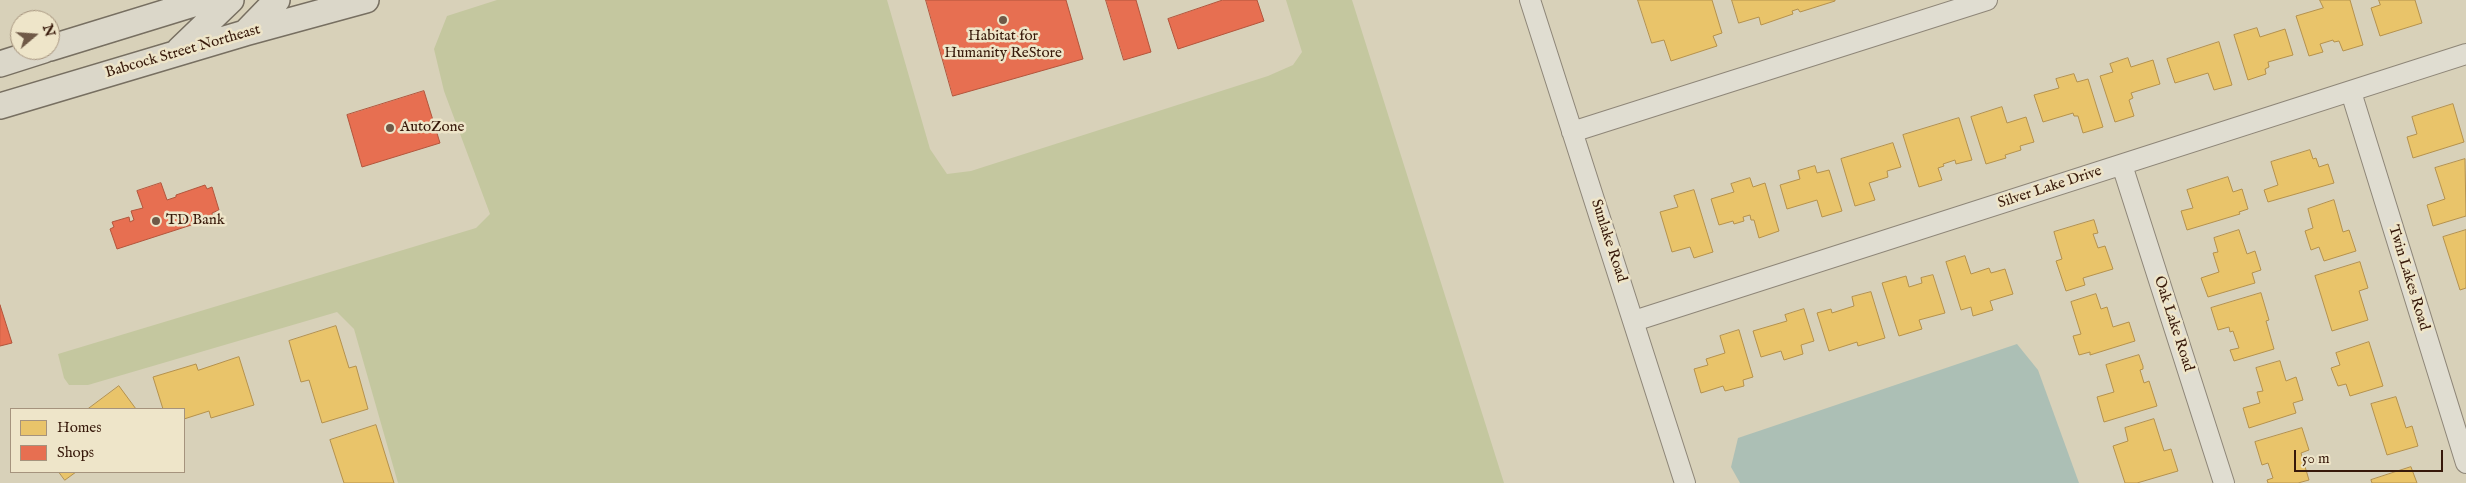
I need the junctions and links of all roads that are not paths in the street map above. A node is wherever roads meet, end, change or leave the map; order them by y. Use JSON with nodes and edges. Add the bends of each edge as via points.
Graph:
{"nodes":[{"id":1,"x":206,"y":0,"type":"edge"},
{"id":2,"x":231,"y":0,"type":"edge"},
{"id":3,"x":277,"y":0,"type":"edge"},
{"id":4,"x":366,"y":0,"type":"edge"},
{"id":5,"x":1530,"y":0,"type":"edge"},
{"id":6,"x":1987,"y":0,"type":"edge"},
{"id":7,"x":245,"y":33,"type":"junction"},
{"id":8,"x":60,"y":45,"type":"edge"},
{"id":9,"x":175,"y":54,"type":"junction"},
{"id":10,"x":2466,"y":54,"type":"edge"},
{"id":11,"x":13,"y":60,"type":"edge"},
{"id":12,"x":0,"y":64,"type":"edge"},
{"id":13,"x":2351,"y":92,"type":"junction"},
{"id":14,"x":0,"y":106,"type":"edge"},
{"id":15,"x":1572,"y":132,"type":"junction"},
{"id":16,"x":2122,"y":165,"type":"junction"},
{"id":17,"x":1634,"y":321,"type":"junction"},
{"id":18,"x":2466,"y":463,"type":"edge"},
{"id":19,"x":1685,"y":483,"type":"edge"},
{"id":20,"x":2224,"y":483,"type":"edge"}],
"edges":[{"from":1,"to":8,"type":"main road"},
{"from":2,"to":9,"type":"main road"},
{"from":3,"to":7,"type":"main road"},
{"from":4,"to":7,"type":"main road","name":"Babcock Street Northeast"},
{"from":5,"to":15,"type":"street","name":"Sunlake Road"},
{"from":6,"to":15,"type":"street"},
{"from":7,"to":9,"type":"main road","name":"Babcock Street Northeast"},
{"from":9,"to":14,"type":"main road","name":"Babcock Street Northeast"},
{"from":10,"to":13,"type":"street","name":"Silver Lake Drive"},
{"from":11,"to":12,"type":"main road"},
{"from":13,"to":16,"type":"street","name":"Silver Lake Drive"},
{"from":13,"to":18,"type":"street","name":"Twin Lakes Road"},
{"from":15,"to":17,"type":"street","name":"Sunlake Road"},
{"from":16,"to":17,"type":"street","name":"Silver Lake Drive"},
{"from":16,"to":20,"type":"street","name":"Oak Lake Road"},
{"from":17,"to":19,"type":"street","name":"Sunlake Road"}]}
